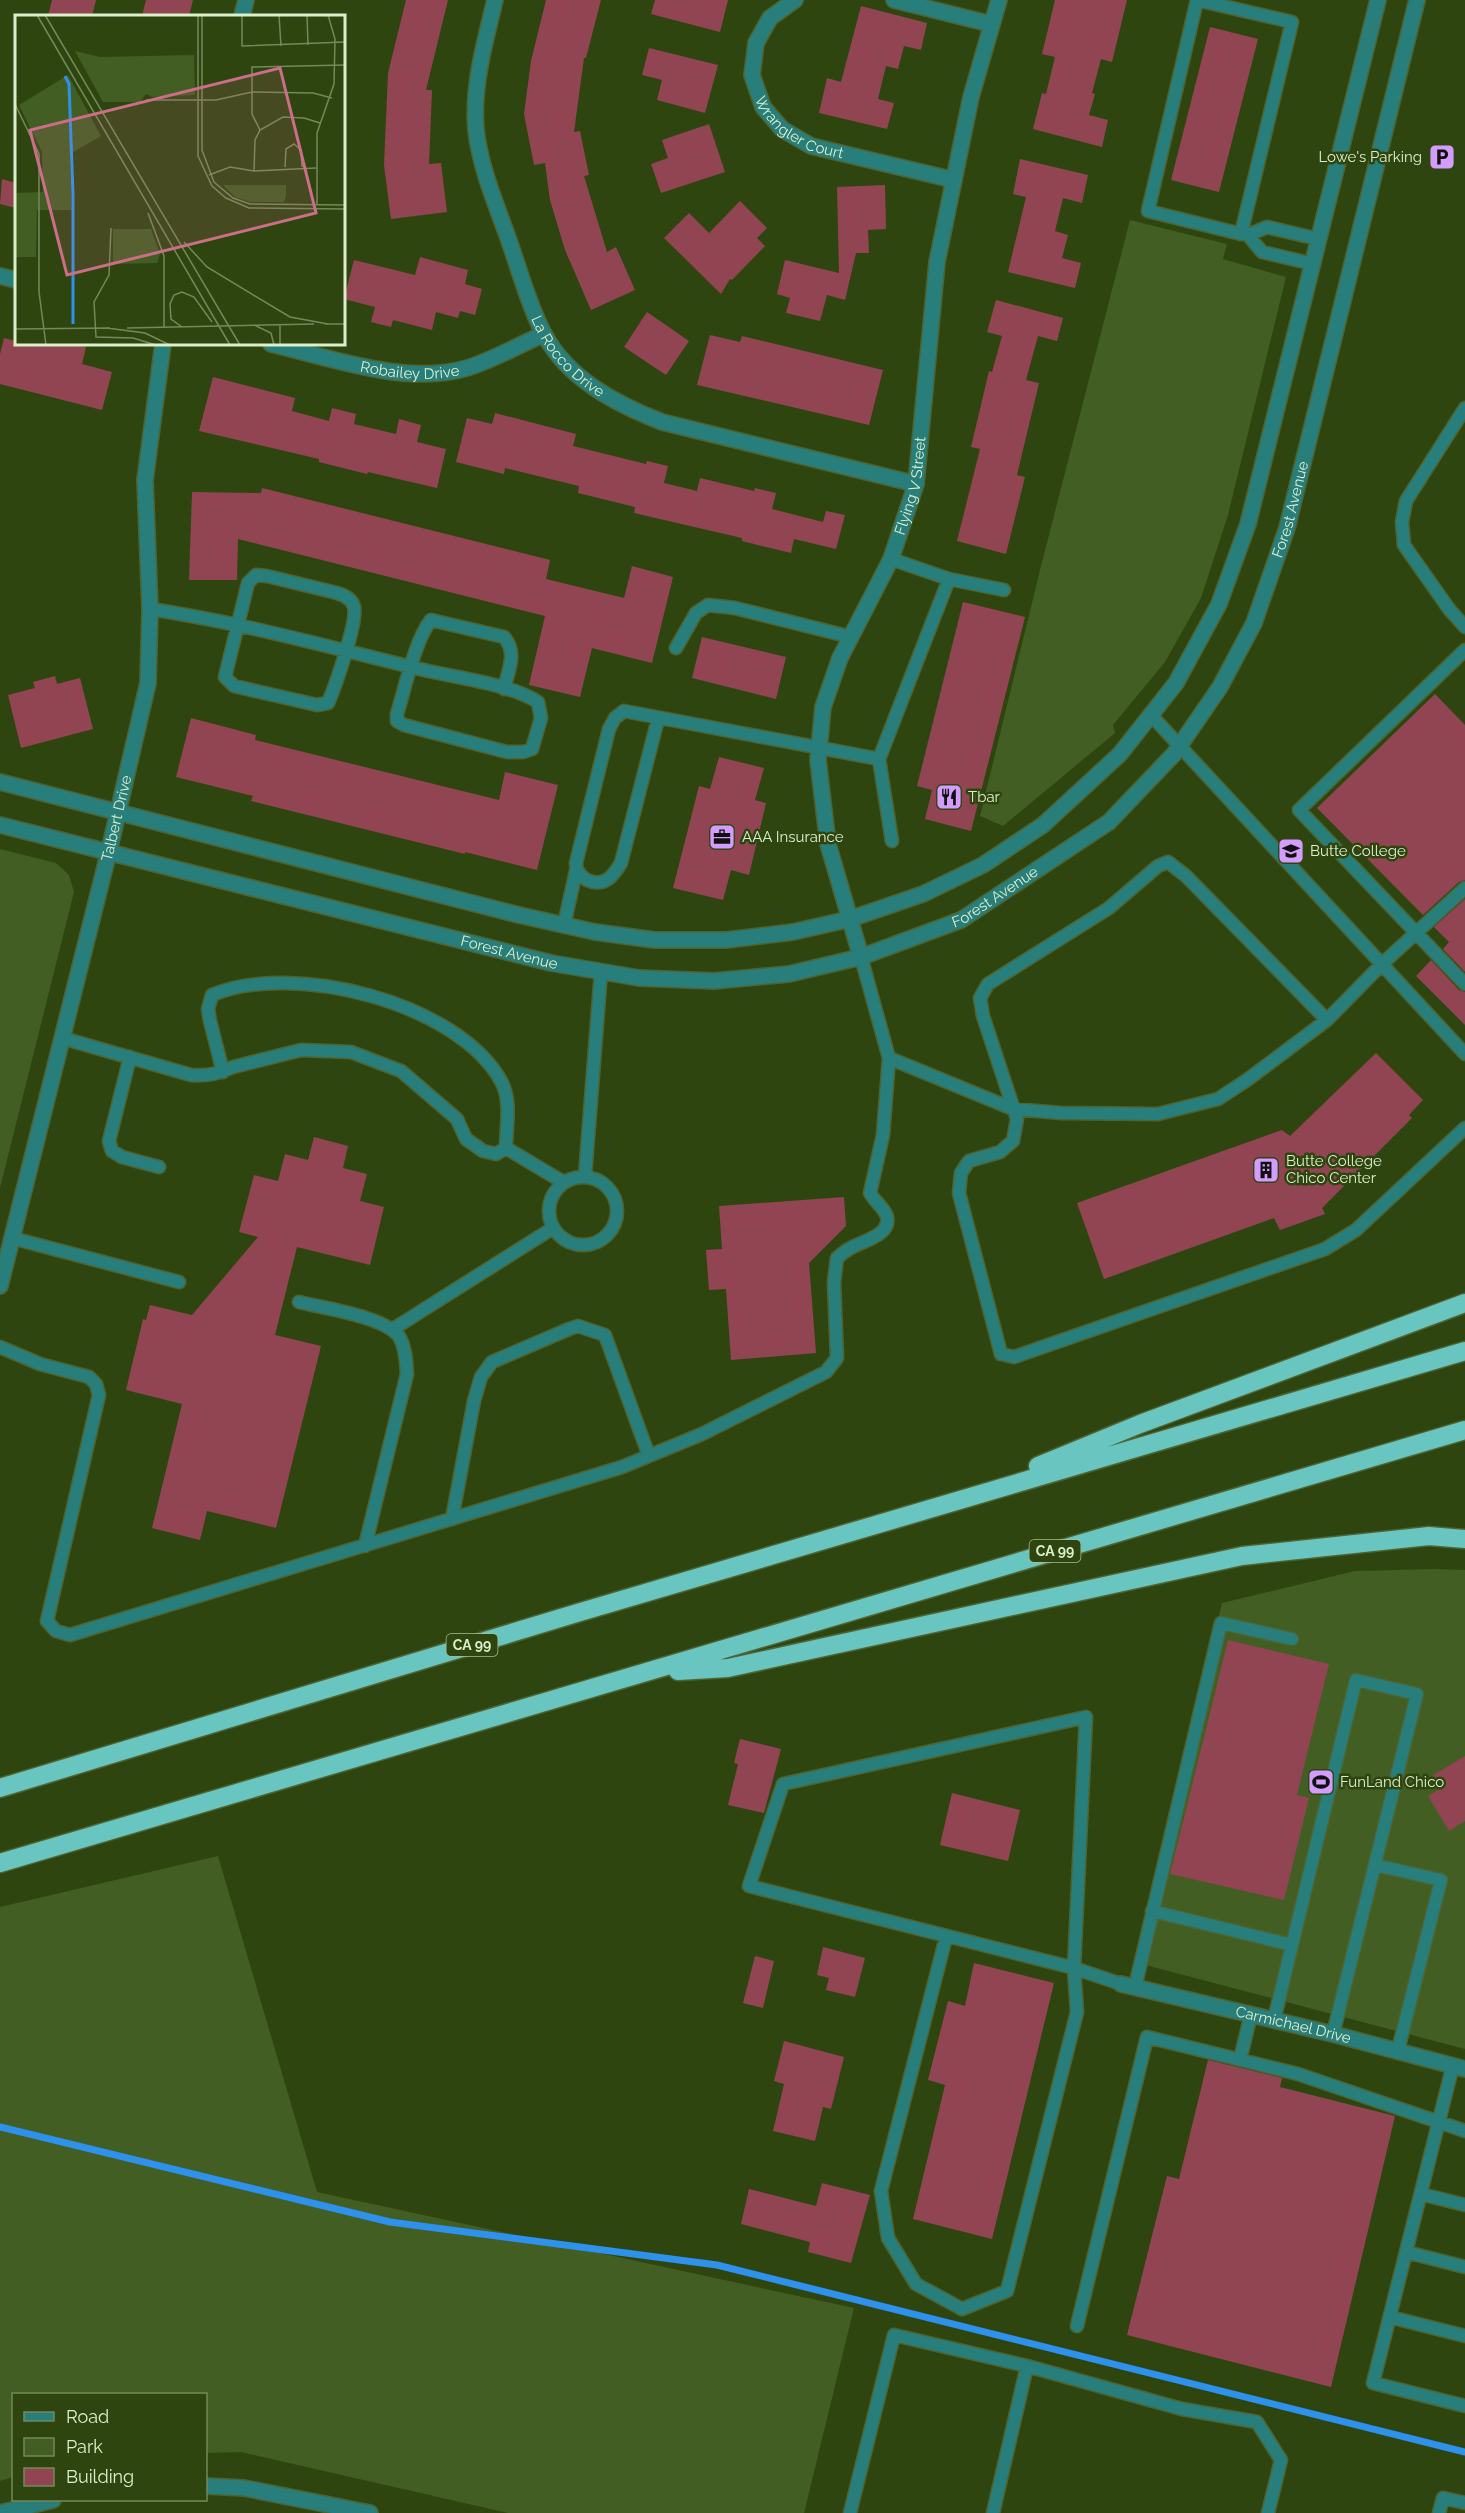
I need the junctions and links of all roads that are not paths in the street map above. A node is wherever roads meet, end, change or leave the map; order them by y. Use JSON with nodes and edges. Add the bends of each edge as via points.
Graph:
{"nodes":[{"id":1,"x":246,"y":0,"type":"edge"},
{"id":2,"x":495,"y":0,"type":"edge"},
{"id":3,"x":795,"y":0,"type":"edge"},
{"id":4,"x":894,"y":0,"type":"edge"},
{"id":5,"x":999,"y":0,"type":"edge"},
{"id":6,"x":1197,"y":0,"type":"edge"},
{"id":7,"x":1378,"y":0,"type":"edge"},
{"id":8,"x":1417,"y":0,"type":"edge"},
{"id":9,"x":242,"y":15,"type":"edge"},
{"id":10,"x":992,"y":24,"type":"junction"},
{"id":11,"x":954,"y":180,"type":"junction"},
{"id":12,"x":1245,"y":235,"type":"junction"},
{"id":13,"x":1318,"y":239,"type":"junction"},
{"id":14,"x":1313,"y":264,"type":"junction"},
{"id":15,"x":0,"y":276,"type":"edge"},
{"id":16,"x":15,"y":280,"type":"edge"},
{"id":17,"x":544,"y":334,"type":"junction"},
{"id":18,"x":163,"y":345,"type":"edge"},
{"id":19,"x":276,"y":345,"type":"edge"},
{"id":20,"x":1465,"y":408,"type":"edge"},
{"id":21,"x":916,"y":484,"type":"junction"},
{"id":22,"x":891,"y":559,"type":"junction"},
{"id":23,"x":949,"y":579,"type":"junction"},
{"id":24,"x":1004,"y":590,"type":"dead end"},
{"id":25,"x":150,"y":609,"type":"junction"},
{"id":26,"x":237,"y":625,"type":"junction"},
{"id":27,"x":1465,"y":627,"type":"edge"},
{"id":28,"x":851,"y":637,"type":"junction"},
{"id":29,"x":676,"y":648,"type":"dead end"},
{"id":30,"x":1465,"y":650,"type":"edge"},
{"id":31,"x":346,"y":651,"type":"junction"},
{"id":32,"x":411,"y":667,"type":"junction"},
{"id":33,"x":504,"y":689,"type":"junction"},
{"id":34,"x":1150,"y":715,"type":"junction"},
{"id":35,"x":658,"y":718,"type":"junction"},
{"id":36,"x":1180,"y":745,"type":"junction"},
{"id":37,"x":819,"y":748,"type":"junction"},
{"id":38,"x":879,"y":759,"type":"junction"},
{"id":39,"x":0,"y":782,"type":"edge"},
{"id":40,"x":118,"y":811,"type":"junction"},
{"id":41,"x":0,"y":825,"type":"edge"},
{"id":42,"x":892,"y":841,"type":"dead end"},
{"id":43,"x":109,"y":851,"type":"junction"},
{"id":44,"x":576,"y":871,"type":"junction"},
{"id":45,"x":1465,"y":888,"type":"edge"},
{"id":46,"x":850,"y":920,"type":"junction"},
{"id":47,"x":564,"y":925,"type":"junction"},
{"id":48,"x":1416,"y":933,"type":"junction"},
{"id":49,"x":861,"y":957,"type":"junction"},
{"id":50,"x":1382,"y":964,"type":"junction"},
{"id":51,"x":601,"y":972,"type":"junction"},
{"id":52,"x":1465,"y":984,"type":"edge"},
{"id":53,"x":1327,"y":1020,"type":"junction"},
{"id":54,"x":62,"y":1038,"type":"junction"},
{"id":55,"x":1465,"y":1054,"type":"edge"},
{"id":56,"x":130,"y":1057,"type":"junction"},
{"id":57,"x":890,"y":1058,"type":"junction"},
{"id":58,"x":223,"y":1072,"type":"junction"},
{"id":59,"x":1013,"y":1109,"type":"junction"},
{"id":60,"x":1465,"y":1128,"type":"edge"},
{"id":61,"x":506,"y":1148,"type":"junction"},
{"id":62,"x":159,"y":1167,"type":"dead end"},
{"id":63,"x":585,"y":1176,"type":"junction"},
{"id":64,"x":563,"y":1182,"type":"junction"},
{"id":65,"x":553,"y":1228,"type":"junction"},
{"id":66,"x":12,"y":1238,"type":"junction"},
{"id":67,"x":179,"y":1282,"type":"dead end"},
{"id":68,"x":0,"y":1286,"type":"edge"},
{"id":69,"x":299,"y":1302,"type":"dead end"},
{"id":70,"x":1465,"y":1303,"type":"edge"},
{"id":71,"x":393,"y":1329,"type":"junction"},
{"id":72,"x":0,"y":1347,"type":"edge"},
{"id":73,"x":1465,"y":1351,"type":"edge"},
{"id":74,"x":1465,"y":1430,"type":"edge"},
{"id":75,"x":649,"y":1456,"type":"junction"},
{"id":76,"x":945,"y":1504,"type":"junction"},
{"id":77,"x":452,"y":1519,"type":"junction"},
{"id":78,"x":1465,"y":1539,"type":"edge"},
{"id":79,"x":366,"y":1546,"type":"junction"},
{"id":80,"x":1292,"y":1639,"type":"dead end"},
{"id":81,"x":646,"y":1672,"type":"junction"},
{"id":82,"x":0,"y":1788,"type":"edge"},
{"id":83,"x":0,"y":1863,"type":"edge"},
{"id":84,"x":1375,"y":1865,"type":"junction"},
{"id":85,"x":1152,"y":1911,"type":"junction"},
{"id":86,"x":946,"y":1937,"type":"junction"},
{"id":87,"x":1292,"y":1945,"type":"junction"},
{"id":88,"x":1074,"y":1968,"type":"junction"},
{"id":89,"x":1128,"y":1985,"type":"junction"},
{"id":90,"x":1251,"y":2014,"type":"junction"},
{"id":91,"x":1274,"y":2020,"type":"junction"},
{"id":92,"x":1333,"y":2034,"type":"junction"},
{"id":93,"x":1398,"y":2050,"type":"junction"},
{"id":94,"x":1240,"y":2060,"type":"junction"},
{"id":95,"x":1459,"y":2067,"type":"edge"},
{"id":96,"x":1439,"y":2121,"type":"junction"},
{"id":97,"x":1465,"y":2131,"type":"edge"},
{"id":98,"x":1420,"y":2194,"type":"junction"},
{"id":99,"x":1465,"y":2205,"type":"edge"},
{"id":100,"x":1406,"y":2252,"type":"junction"},
{"id":101,"x":1465,"y":2267,"type":"edge"},
{"id":102,"x":1390,"y":2317,"type":"junction"},
{"id":103,"x":1077,"y":2326,"type":"dead end"},
{"id":104,"x":1465,"y":2336,"type":"edge"},
{"id":105,"x":1027,"y":2366,"type":"junction"},
{"id":106,"x":1465,"y":2406,"type":"edge"},
{"id":107,"x":207,"y":2486,"type":"edge"},
{"id":108,"x":45,"y":2501,"type":"edge"},
{"id":109,"x":1465,"y":2504,"type":"edge"},
{"id":110,"x":0,"y":2513,"type":"edge"},
{"id":111,"x":367,"y":2513,"type":"edge"},
{"id":112,"x":850,"y":2513,"type":"edge"},
{"id":113,"x":993,"y":2513,"type":"edge"},
{"id":114,"x":1268,"y":2513,"type":"edge"},
{"id":115,"x":1439,"y":2513,"type":"edge"}],
"edges":[{"from":1,"to":9,"type":"street"},
{"from":2,"to":17,"type":"street","name":"La Rocco Drive","via":[[476,85],[476,131],[486,176]]},
{"from":3,"to":11,"type":"street","name":"Wrangler Court","via":[[770,18],[756,43],[752,75],[763,107],[782,129],[811,146]]},
{"from":4,"to":10,"type":"street"},
{"from":5,"to":10,"type":"street","name":"Flying V Street"},
{"from":6,"to":12,"type":"lane","via":[[1292,22]]},
{"from":6,"to":12,"type":"lane","via":[[1148,211]]},
{"from":7,"to":13,"type":"street"},
{"from":8,"to":36,"type":"street","name":"Forest Avenue","via":[[1287,528],[1254,623],[1220,687]]},
{"from":10,"to":11,"type":"street","name":"Flying V Street","via":[[971,97]]},
{"from":11,"to":21,"type":"street","name":"Flying V Street","via":[[937,262]]},
{"from":12,"to":13,"type":"lane","via":[[1267,227]]},
{"from":12,"to":14,"type":"lane","via":[[1262,252]]},
{"from":13,"to":14,"type":"street"},
{"from":14,"to":34,"type":"street","via":[[1248,524],[1234,564],[1219,604],[1176,683]]},
{"from":15,"to":16,"type":"street"},
{"from":17,"to":19,"type":"street","name":"Robailey Drive","via":[[467,368],[423,374],[373,368]]},
{"from":17,"to":21,"type":"street","name":"La Rocco Drive","via":[[566,365],[625,408],[662,422]]},
{"from":18,"to":25,"type":"street","name":"Talbert Drive","via":[[145,480]]},
{"from":20,"to":27,"type":"lane","via":[[1407,501],[1402,522],[1404,545]]},
{"from":21,"to":22,"type":"street","name":"Flying V Street"},
{"from":22,"to":23,"type":"lane"},
{"from":22,"to":28,"type":"street","name":"Flying V Street"},
{"from":23,"to":24,"type":"lane"},
{"from":23,"to":38,"type":"lane"},
{"from":25,"to":26,"type":"lane"},
{"from":25,"to":40,"type":"street","name":"Talbert Drive","via":[[148,683]]},
{"from":26,"to":31,"type":"lane"},
{"from":26,"to":31,"type":"lane","via":[[248,583],[256,575],[267,576],[345,596],[354,604]]},
{"from":26,"to":31,"type":"lane","via":[[225,677],[234,686],[317,705],[328,703]]},
{"from":28,"to":29,"type":"lane","via":[[708,605],[696,613]]},
{"from":28,"to":37,"type":"street","name":"Flying V Street","via":[[823,707]]},
{"from":30,"to":48,"type":"lane","via":[[1299,810]]},
{"from":31,"to":32,"type":"lane"},
{"from":32,"to":33,"type":"lane"},
{"from":32,"to":33,"type":"lane","via":[[431,620],[493,633],[504,637],[513,652]]},
{"from":32,"to":33,"type":"lane","via":[[397,721],[507,752],[523,752],[532,748],[535,740],[541,718],[538,702]]},
{"from":34,"to":36,"type":"lane"},
{"from":34,"to":46,"type":"street","via":[[1120,754],[1043,825],[983,865],[923,894]]},
{"from":35,"to":37,"type":"lane"},
{"from":35,"to":44,"type":"lane","via":[[624,711],[609,729]]},
{"from":35,"to":44,"type":"lane","via":[[621,863],[607,880],[582,877]]},
{"from":36,"to":49,"type":"street","name":"Forest Avenue","via":[[1109,822],[961,920]]},
{"from":36,"to":50,"type":"lane"},
{"from":37,"to":38,"type":"lane"},
{"from":37,"to":46,"type":"street","name":"Flying V Street","via":[[828,844]]},
{"from":38,"to":42,"type":"lane"},
{"from":39,"to":40,"type":"street"},
{"from":40,"to":43,"type":"street","name":"Talbert Drive"},
{"from":40,"to":47,"type":"street"},
{"from":41,"to":43,"type":"street","name":"Forest Avenue"},
{"from":43,"to":51,"type":"street","name":"Forest Avenue","via":[[551,963]]},
{"from":43,"to":54,"type":"street","name":"Talbert Drive"},
{"from":44,"to":47,"type":"lane"},
{"from":45,"to":48,"type":"lane"},
{"from":46,"to":47,"type":"street","via":[[726,940],[655,940]]},
{"from":46,"to":49,"type":"street","name":"Flying V Street"},
{"from":48,"to":50,"type":"lane"},
{"from":48,"to":52,"type":"lane"},
{"from":49,"to":51,"type":"street","name":"Forest Avenue","via":[[789,974],[714,981]]},
{"from":49,"to":57,"type":"lane"},
{"from":50,"to":53,"type":"lane"},
{"from":50,"to":55,"type":"lane"},
{"from":51,"to":63,"type":"lane"},
{"from":53,"to":59,"type":"lane","via":[[1218,1099],[1158,1114]]},
{"from":53,"to":59,"type":"lane","via":[[1168,862],[1158,866],[1109,909],[988,984],[980,998],[983,1016]]},
{"from":54,"to":56,"type":"lane"},
{"from":54,"to":66,"type":"street","name":"Talbert Drive"},
{"from":56,"to":58,"type":"lane","via":[[191,1075]]},
{"from":56,"to":62,"type":"lane","via":[[109,1142],[112,1151],[122,1157]]},
{"from":57,"to":59,"type":"lane"},
{"from":57,"to":75,"type":"lane","via":[[883,1135],[870,1193],[887,1218],[879,1234],[837,1258],[837,1358],[826,1372]]},
{"from":58,"to":61,"type":"lane","via":[[300,1050],[351,1052],[400,1071],[457,1119],[466,1139],[483,1151],[496,1154]]},
{"from":58,"to":61,"type":"lane","via":[[208,1009],[212,995],[218,992],[267,984],[315,984],[387,1000],[416,1010],[482,1056],[502,1082],[507,1100]]},
{"from":59,"to":60,"type":"lane","via":[[1017,1119],[1013,1141],[1000,1152],[969,1161],[961,1173],[959,1193],[1001,1354],[1014,1357],[1325,1249],[1356,1230]]},
{"from":61,"to":64,"type":"lane"},
{"from":63,"to":64,"type":"lane"},
{"from":63,"to":65,"type":"lane","via":[[596,1179],[613,1194],[617,1204],[614,1227],[607,1236],[586,1246],[565,1240]]},
{"from":64,"to":65,"type":"lane","via":[[550,1200],[548,1212]]},
{"from":65,"to":71,"type":"lane"},
{"from":66,"to":67,"type":"lane"},
{"from":66,"to":68,"type":"street","name":"Talbert Drive"},
{"from":69,"to":71,"type":"lane"},
{"from":70,"to":76,"type":"highway","via":[[1140,1424]]},
{"from":71,"to":79,"type":"lane","via":[[403,1346],[407,1374]]},
{"from":72,"to":79,"type":"lane","via":[[40,1364],[89,1377],[99,1395],[47,1621],[56,1631],[70,1635],[89,1630]]},
{"from":73,"to":76,"type":"highway","number":"CA 99"},
{"from":74,"to":81,"type":"highway","number":"CA 99"},
{"from":75,"to":77,"type":"lane"},
{"from":75,"to":77,"type":"lane","via":[[605,1335],[578,1326],[492,1362],[481,1377]]},
{"from":76,"to":82,"type":"highway","number":"CA 99"},
{"from":77,"to":79,"type":"lane"},
{"from":78,"to":81,"type":"highway","via":[[1429,1536],[1242,1556],[728,1668]]},
{"from":80,"to":85,"type":"lane","via":[[1221,1623]]},
{"from":81,"to":83,"type":"highway","number":"CA 99"},
{"from":84,"to":87,"type":"lane","via":[[1417,1694],[1356,1680]]},
{"from":84,"to":92,"type":"lane"},
{"from":84,"to":93,"type":"lane","via":[[1441,1880]]},
{"from":85,"to":87,"type":"lane"},
{"from":85,"to":89,"type":"lane"},
{"from":86,"to":88,"type":"lane"},
{"from":86,"to":88,"type":"lane","via":[[880,2191],[888,2238],[916,2284],[962,2309],[1007,2291],[1077,2012]]},
{"from":86,"to":88,"type":"lane","via":[[749,1886],[783,1784],[1086,1717]]},
{"from":87,"to":91,"type":"lane"},
{"from":88,"to":89,"type":"lane"},
{"from":89,"to":90,"type":"street","name":"Carmichael Drive"},
{"from":90,"to":91,"type":"street","name":"Carmichael Drive"},
{"from":90,"to":94,"type":"lane"},
{"from":91,"to":92,"type":"street","name":"Carmichael Drive"},
{"from":92,"to":93,"type":"street","name":"Carmichael Drive"},
{"from":93,"to":95,"type":"street","name":"Carmichael Drive"},
{"from":94,"to":96,"type":"lane","via":[[1298,2074]]},
{"from":94,"to":103,"type":"lane","via":[[1147,2037]]},
{"from":95,"to":96,"type":"lane"},
{"from":96,"to":97,"type":"lane"},
{"from":96,"to":98,"type":"lane"},
{"from":98,"to":99,"type":"lane"},
{"from":98,"to":100,"type":"lane"},
{"from":100,"to":101,"type":"lane"},
{"from":100,"to":102,"type":"lane"},
{"from":102,"to":104,"type":"lane"},
{"from":102,"to":106,"type":"lane","via":[[1373,2383]]},
{"from":105,"to":112,"type":"lane","via":[[894,2335]]},
{"from":105,"to":113,"type":"lane"},
{"from":105,"to":114,"type":"lane","via":[[1148,2400],[1257,2422],[1281,2460]]},
{"from":107,"to":111,"type":"street","via":[[244,2488]]},
{"from":108,"to":110,"type":"street"},
{"from":109,"to":115,"type":"lane","via":[[1443,2498]]}]}
